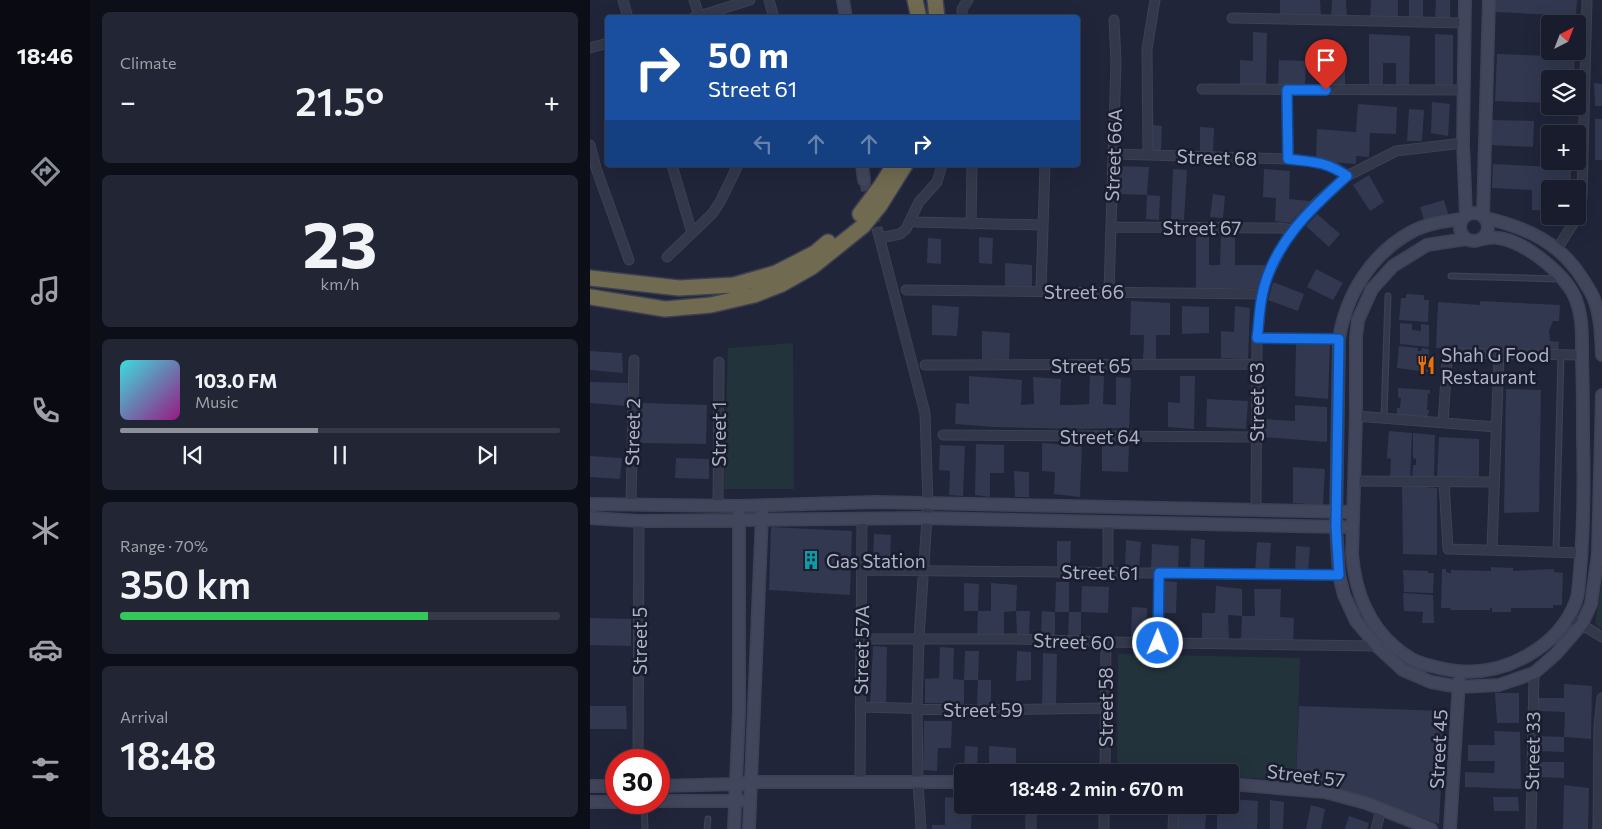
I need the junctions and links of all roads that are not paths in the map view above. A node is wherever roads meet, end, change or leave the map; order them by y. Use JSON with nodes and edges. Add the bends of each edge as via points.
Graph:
{"nodes":[{"id":1,"x":623,"y":0,"type":"edge"},
{"id":2,"x":694,"y":0,"type":"edge"},
{"id":3,"x":750,"y":0,"type":"edge"},
{"id":4,"x":769,"y":0,"type":"edge"},
{"id":5,"x":843,"y":0,"type":"edge"},
{"id":6,"x":915,"y":0,"type":"edge"},
{"id":7,"x":935,"y":0,"type":"edge"},
{"id":8,"x":968,"y":0,"type":"edge"},
{"id":9,"x":1155,"y":0,"type":"edge"},
{"id":10,"x":1465,"y":0,"type":"edge"},
{"id":11,"x":1489,"y":0,"type":"edge"},
{"id":12,"x":1587,"y":0,"type":"edge"},
{"id":13,"x":627,"y":15,"type":"edge"},
{"id":14,"x":696,"y":15,"type":"edge"},
{"id":15,"x":702,"y":15,"type":"edge"},
{"id":16,"x":773,"y":15,"type":"edge"},
{"id":17,"x":846,"y":15,"type":"edge"},
{"id":18,"x":918,"y":15,"type":"edge"},
{"id":19,"x":937,"y":15,"type":"edge"},
{"id":20,"x":962,"y":15,"type":"edge"},
{"id":21,"x":1232,"y":18,"type":"dead end"},
{"id":22,"x":1114,"y":20,"type":"dead end"},
{"id":23,"x":1465,"y":24,"type":"junction"},
{"id":24,"x":605,"y":43,"type":"edge"},
{"id":25,"x":590,"y":48,"type":"edge"},
{"id":26,"x":1202,"y":89,"type":"dead end"},
{"id":27,"x":1287,"y":90,"type":"junction"},
{"id":28,"x":1463,"y":90,"type":"junction"},
{"id":29,"x":1463,"y":143,"type":"junction"},
{"id":30,"x":590,"y":145,"type":"edge"},
{"id":31,"x":1114,"y":154,"type":"junction"},
{"id":32,"x":1148,"y":155,"type":"junction"},
{"id":33,"x":1288,"y":159,"type":"junction"},
{"id":34,"x":673,"y":167,"type":"edge"},
{"id":35,"x":737,"y":167,"type":"edge"},
{"id":36,"x":862,"y":167,"type":"edge"},
{"id":37,"x":893,"y":167,"type":"edge"},
{"id":38,"x":904,"y":167,"type":"edge"},
{"id":39,"x":941,"y":167,"type":"edge"},
{"id":40,"x":972,"y":167,"type":"edge"},
{"id":41,"x":1046,"y":167,"type":"edge"},
{"id":42,"x":1347,"y":176,"type":"junction"},
{"id":43,"x":864,"y":180,"type":"tunnel mouth"},
{"id":44,"x":1464,"y":217,"type":"junction"},
{"id":45,"x":1484,"y":217,"type":"junction"},
{"id":46,"x":916,"y":222,"type":"dead end"},
{"id":47,"x":971,"y":224,"type":"junction"},
{"id":48,"x":1043,"y":225,"type":"junction"},
{"id":49,"x":1111,"y":227,"type":"junction"},
{"id":50,"x":1292,"y":230,"type":"junction"},
{"id":51,"x":692,"y":233,"type":"junction"},
{"id":52,"x":1466,"y":239,"type":"junction"},
{"id":53,"x":1483,"y":239,"type":"junction"},
{"id":54,"x":1557,"y":249,"type":"junction"},
{"id":55,"x":667,"y":257,"type":"dead end"},
{"id":56,"x":629,"y":260,"type":"dead end"},
{"id":57,"x":1450,"y":276,"type":"dead end"},
{"id":58,"x":590,"y":278,"type":"edge"},
{"id":59,"x":1563,"y":279,"type":"junction"},
{"id":60,"x":906,"y":290,"type":"dead end"},
{"id":61,"x":1041,"y":291,"type":"junction"},
{"id":62,"x":1109,"y":291,"type":"junction"},
{"id":63,"x":1262,"y":294,"type":"junction"},
{"id":64,"x":1388,"y":296,"type":"dead end"},
{"id":65,"x":590,"y":297,"type":"edge"},
{"id":66,"x":1598,"y":299,"type":"edge"},
{"id":67,"x":1257,"y":338,"type":"junction"},
{"id":68,"x":1339,"y":339,"type":"junction"},
{"id":69,"x":1499,"y":354,"type":"junction"},
{"id":70,"x":1561,"y":354,"type":"junction"},
{"id":71,"x":1582,"y":355,"type":"junction"},
{"id":72,"x":1602,"y":355,"type":"edge"},
{"id":73,"x":634,"y":360,"type":"dead end"},
{"id":74,"x":719,"y":362,"type":"dead end"},
{"id":75,"x":1256,"y":364,"type":"junction"},
{"id":76,"x":925,"y":365,"type":"dead end"},
{"id":77,"x":1602,"y":395,"type":"edge"},
{"id":78,"x":1356,"y":416,"type":"junction"},
{"id":79,"x":1384,"y":419,"type":"junction"},
{"id":80,"x":1443,"y":423,"type":"junction"},
{"id":81,"x":1496,"y":427,"type":"junction"},
{"id":82,"x":943,"y":435,"type":"dead end"},
{"id":83,"x":1257,"y":438,"type":"junction"},
{"id":84,"x":1584,"y":461,"type":"junction"},
{"id":85,"x":1600,"y":461,"type":"junction"},
{"id":86,"x":1354,"y":481,"type":"junction"},
{"id":87,"x":1444,"y":482,"type":"junction"},
{"id":88,"x":1494,"y":482,"type":"junction"},
{"id":89,"x":928,"y":503,"type":"junction"},
{"id":90,"x":590,"y":504,"type":"edge"},
{"id":91,"x":631,"y":504,"type":"junction"},
{"id":92,"x":763,"y":505,"type":"junction"},
{"id":93,"x":718,"y":506,"type":"junction"},
{"id":94,"x":740,"y":506,"type":"junction"},
{"id":95,"x":1256,"y":511,"type":"junction"},
{"id":96,"x":1336,"y":512,"type":"junction"},
{"id":97,"x":1353,"y":512,"type":"junction"},
{"id":98,"x":590,"y":518,"type":"edge"},
{"id":99,"x":926,"y":518,"type":"junction"},
{"id":100,"x":740,"y":520,"type":"junction"},
{"id":101,"x":761,"y":520,"type":"junction"},
{"id":102,"x":862,"y":520,"type":"junction"},
{"id":103,"x":639,"y":521,"type":"junction"},
{"id":104,"x":1108,"y":522,"type":"junction"},
{"id":105,"x":1336,"y":527,"type":"junction"},
{"id":106,"x":1352,"y":527,"type":"junction"},
{"id":107,"x":1492,"y":550,"type":"junction"},
{"id":108,"x":1556,"y":552,"type":"junction"},
{"id":109,"x":1582,"y":553,"type":"junction"},
{"id":110,"x":862,"y":570,"type":"junction"},
{"id":111,"x":923,"y":571,"type":"junction"},
{"id":112,"x":1108,"y":573,"type":"junction"},
{"id":113,"x":1159,"y":573,"type":"junction"},
{"id":114,"x":1339,"y":575,"type":"junction"},
{"id":115,"x":1569,"y":617,"type":"junction"},
{"id":116,"x":1582,"y":624,"type":"junction"},
{"id":117,"x":1602,"y":637,"type":"edge"},
{"id":118,"x":861,"y":639,"type":"junction"},
{"id":119,"x":919,"y":639,"type":"junction"},
{"id":120,"x":1106,"y":642,"type":"junction"},
{"id":121,"x":1158,"y":643,"type":"junction"},
{"id":122,"x":1377,"y":646,"type":"junction"},
{"id":123,"x":1459,"y":671,"type":"junction"},
{"id":124,"x":1534,"y":673,"type":"junction"},
{"id":125,"x":1459,"y":687,"type":"junction"},
{"id":126,"x":1602,"y":698,"type":"edge"},
{"id":127,"x":860,"y":707,"type":"junction"},
{"id":128,"x":917,"y":708,"type":"junction"},
{"id":129,"x":1106,"y":708,"type":"junction"},
{"id":130,"x":739,"y":711,"type":"junction"},
{"id":131,"x":754,"y":711,"type":"junction"},
{"id":132,"x":638,"y":749,"type":"edge"},
{"id":133,"x":1105,"y":764,"type":"edge"},
{"id":134,"x":860,"y":781,"type":"junction"},
{"id":135,"x":751,"y":782,"type":"junction"},
{"id":136,"x":918,"y":782,"type":"junction"},
{"id":137,"x":954,"y":782,"type":"edge"},
{"id":138,"x":736,"y":784,"type":"junction"},
{"id":139,"x":1239,"y":785,"type":"edge"},
{"id":140,"x":590,"y":786,"type":"edge"},
{"id":141,"x":605,"y":786,"type":"edge"},
{"id":142,"x":670,"y":786,"type":"edge"},
{"id":143,"x":749,"y":800,"type":"junction"},
{"id":144,"x":670,"y":801,"type":"edge"},
{"id":145,"x":734,"y":801,"type":"junction"},
{"id":146,"x":590,"y":802,"type":"edge"},
{"id":147,"x":605,"y":802,"type":"edge"},
{"id":148,"x":1381,"y":809,"type":"junction"},
{"id":149,"x":644,"y":814,"type":"edge"},
{"id":150,"x":1031,"y":814,"type":"edge"},
{"id":151,"x":1104,"y":814,"type":"edge"},
{"id":152,"x":1174,"y":814,"type":"edge"},
{"id":153,"x":708,"y":819,"type":"dead end"},
{"id":154,"x":644,"y":829,"type":"edge"},
{"id":155,"x":708,"y":829,"type":"edge"},
{"id":156,"x":734,"y":829,"type":"edge"},
{"id":157,"x":749,"y":829,"type":"edge"},
{"id":158,"x":921,"y":829,"type":"edge"},
{"id":159,"x":1031,"y":829,"type":"edge"},
{"id":160,"x":1104,"y":829,"type":"edge"},
{"id":161,"x":1173,"y":829,"type":"edge"},
{"id":162,"x":1376,"y":829,"type":"edge"},
{"id":163,"x":1431,"y":829,"type":"edge"},
{"id":164,"x":1450,"y":829,"type":"edge"},
{"id":165,"x":1531,"y":829,"type":"edge"},
{"id":166,"x":1598,"y":829,"type":"edge"}],
"edges":[{"from":1,"to":13,"type":"street"},
{"from":2,"to":14,"type":"street"},
{"from":3,"to":15,"type":"street"},
{"from":4,"to":16,"type":"street"},
{"from":5,"to":17,"type":"street"},
{"from":6,"to":18,"type":"highway"},
{"from":7,"to":19,"type":"highway"},
{"from":8,"to":20,"type":"street"},
{"from":9,"to":32,"type":"street","via":[[1147,49]]},
{"from":10,"to":23,"type":"street"},
{"from":11,"to":45,"type":"street"},
{"from":12,"to":54,"type":"street","via":[[1582,196],[1578,216]]},
{"from":21,"to":23,"type":"street"},
{"from":22,"to":31,"type":"street","name":"Street 66A"},
{"from":23,"to":28,"type":"street"},
{"from":24,"to":25,"type":"street"},
{"from":26,"to":27,"type":"street"},
{"from":27,"to":28,"type":"street"},
{"from":27,"to":33,"type":"street"},
{"from":28,"to":29,"type":"street"},
{"from":29,"to":42,"type":"street","name":"Street 63","via":[[1396,151]]},
{"from":29,"to":44,"type":"street"},
{"from":30,"to":56,"type":"street"},
{"from":31,"to":32,"type":"street","name":"Street 68"},
{"from":31,"to":49,"type":"street","name":"Street 66A"},
{"from":32,"to":33,"type":"street","name":"Street 68"},
{"from":33,"to":42,"type":"street","name":"Street 68","via":[[1322,163]]},
{"from":34,"to":51,"type":"street"},
{"from":35,"to":51,"type":"street","via":[[712,214]]},
{"from":36,"to":43,"type":"street"},
{"from":37,"to":58,"type":"highway","via":[[865,208],[848,225],[815,252],[776,273],[734,285],[679,288]]},
{"from":38,"to":65,"type":"highway","via":[[863,226],[812,267],[782,284],[754,295],[711,305],[665,309]]},
{"from":39,"to":89,"type":"street","via":[[937,182],[919,202],[906,229],[900,234],[879,235],[925,413]]},
{"from":40,"to":47,"type":"street"},
{"from":41,"to":48,"type":"street"},
{"from":42,"to":50,"type":"street","name":"Street 63"},
{"from":44,"to":45,"type":"street","via":[[1474,213]]},
{"from":44,"to":52,"type":"street","via":[[1460,232]]},
{"from":44,"to":68,"type":"street","via":[[1414,231],[1377,259],[1348,304]]},
{"from":45,"to":53,"type":"street","via":[[1488,222],[1488,232]]},
{"from":45,"to":54,"type":"street","via":[[1524,229]]},
{"from":46,"to":47,"type":"street"},
{"from":47,"to":48,"type":"street"},
{"from":48,"to":61,"type":"street"},
{"from":49,"to":50,"type":"street","name":"Street 67"},
{"from":49,"to":62,"type":"street","name":"Street 66A"},
{"from":50,"to":63,"type":"street","name":"Street 63","via":[[1268,275]]},
{"from":51,"to":55,"type":"street"},
{"from":52,"to":53,"type":"street","via":[[1475,242]]},
{"from":52,"to":78,"type":"street","via":[[1427,245],[1394,266],[1372,289],[1358,320]]},
{"from":53,"to":59,"type":"street","via":[[1499,238],[1529,249]]},
{"from":54,"to":66,"type":"street"},
{"from":57,"to":59,"type":"lane"},
{"from":59,"to":71,"type":"street","via":[[1577,302]]},
{"from":60,"to":61,"type":"street","name":"Street 66"},
{"from":61,"to":62,"type":"street","name":"Street 66"},
{"from":62,"to":63,"type":"street","name":"Street 66"},
{"from":63,"to":67,"type":"street","name":"Street 63"},
{"from":64,"to":79,"type":"lane"},
{"from":66,"to":72,"type":"street"},
{"from":67,"to":68,"type":"street"},
{"from":67,"to":75,"type":"street","name":"Street 63"},
{"from":68,"to":96,"type":"street"},
{"from":69,"to":70,"type":"street"},
{"from":69,"to":80,"type":"street","via":[[1451,355],[1447,362]]},
{"from":69,"to":81,"type":"street"},
{"from":70,"to":71,"type":"street"},
{"from":70,"to":108,"type":"lane"},
{"from":71,"to":84,"type":"street"},
{"from":73,"to":91,"type":"street","name":"Street 2"},
{"from":74,"to":93,"type":"street","name":"Street 1"},
{"from":75,"to":76,"type":"street","name":"Street 65"},
{"from":75,"to":83,"type":"street","name":"Street 63"},
{"from":77,"to":85,"type":"street"},
{"from":78,"to":79,"type":"street"},
{"from":78,"to":86,"type":"street"},
{"from":79,"to":80,"type":"street"},
{"from":80,"to":81,"type":"street"},
{"from":81,"to":88,"type":"street"},
{"from":82,"to":83,"type":"street","name":"Street 64"},
{"from":83,"to":95,"type":"street","name":"Street 63"},
{"from":84,"to":85,"type":"street"},
{"from":84,"to":109,"type":"street"},
{"from":85,"to":116,"type":"street","via":[[1598,554],[1591,604]]},
{"from":86,"to":87,"type":"street"},
{"from":86,"to":97,"type":"street"},
{"from":87,"to":88,"type":"street"},
{"from":87,"to":107,"type":"street","via":[[1448,549]]},
{"from":88,"to":107,"type":"street"},
{"from":89,"to":92,"type":"street"},
{"from":89,"to":95,"type":"street"},
{"from":89,"to":99,"type":"street"},
{"from":90,"to":91,"type":"street"},
{"from":91,"to":93,"type":"street"},
{"from":92,"to":94,"type":"street"},
{"from":92,"to":101,"type":"street"},
{"from":93,"to":94,"type":"street"},
{"from":94,"to":100,"type":"street"},
{"from":95,"to":96,"type":"street"},
{"from":96,"to":97,"type":"street"},
{"from":96,"to":105,"type":"street"},
{"from":97,"to":106,"type":"street"},
{"from":98,"to":103,"type":"street"},
{"from":99,"to":102,"type":"street"},
{"from":99,"to":104,"type":"street"},
{"from":99,"to":111,"type":"street"},
{"from":100,"to":101,"type":"street"},
{"from":100,"to":103,"type":"street"},
{"from":100,"to":130,"type":"street"},
{"from":101,"to":102,"type":"street"},
{"from":101,"to":131,"type":"street"},
{"from":102,"to":110,"type":"street","name":"Street 57A"},
{"from":103,"to":132,"type":"street","name":"Street 5"},
{"from":104,"to":105,"type":"street"},
{"from":104,"to":112,"type":"street"},
{"from":105,"to":106,"type":"street"},
{"from":105,"to":114,"type":"street"},
{"from":106,"to":123,"type":"street","via":[[1353,571],[1371,621],[1384,638],[1418,662]]},
{"from":107,"to":108,"type":"street"},
{"from":108,"to":109,"type":"street"},
{"from":109,"to":115,"type":"street","via":[[1577,599]]},
{"from":110,"to":111,"type":"street","name":"Street 61"},
{"from":110,"to":118,"type":"street","name":"Street 57A"},
{"from":111,"to":112,"type":"street","name":"Street 61"},
{"from":111,"to":119,"type":"street"},
{"from":112,"to":113,"type":"street","name":"Street 61"},
{"from":113,"to":114,"type":"street","name":"Street 61"},
{"from":113,"to":121,"type":"street"},
{"from":114,"to":122,"type":"street","via":[[1356,621]]},
{"from":115,"to":116,"type":"street"},
{"from":115,"to":123,"type":"street","via":[[1552,637],[1524,658],[1487,669]]},
{"from":116,"to":117,"type":"street"},
{"from":116,"to":124,"type":"street"},
{"from":118,"to":119,"type":"street","name":"Street 60"},
{"from":118,"to":127,"type":"street","name":"Street 57A"},
{"from":119,"to":120,"type":"street","name":"Street 60"},
{"from":119,"to":128,"type":"street"},
{"from":120,"to":121,"type":"street","name":"Street 60"},
{"from":120,"to":129,"type":"street","name":"Street 58"},
{"from":121,"to":122,"type":"street","name":"Street 60"},
{"from":122,"to":125,"type":"street","via":[[1403,670],[1431,682]]},
{"from":123,"to":125,"type":"street","name":"Street 45"},
{"from":124,"to":125,"type":"street","via":[[1499,685]]},
{"from":124,"to":165,"type":"street","name":"Street 33"},
{"from":125,"to":164,"type":"street","name":"Street 45"},
{"from":126,"to":166,"type":"street"},
{"from":127,"to":128,"type":"street","name":"Street 59"},
{"from":127,"to":134,"type":"street","name":"Street 57A"},
{"from":128,"to":129,"type":"street","name":"Street 59"},
{"from":128,"to":136,"type":"street"},
{"from":129,"to":133,"type":"street","name":"Street 58"},
{"from":130,"to":131,"type":"street"},
{"from":130,"to":138,"type":"street"},
{"from":131,"to":135,"type":"street"},
{"from":134,"to":135,"type":"street"},
{"from":134,"to":136,"type":"street"},
{"from":135,"to":138,"type":"street"},
{"from":135,"to":143,"type":"street"},
{"from":136,"to":137,"type":"street"},
{"from":136,"to":158,"type":"street"},
{"from":138,"to":142,"type":"street"},
{"from":138,"to":145,"type":"street"},
{"from":139,"to":148,"type":"street","name":"Street 57","via":[[1325,792]]},
{"from":140,"to":141,"type":"street"},
{"from":143,"to":145,"type":"street"},
{"from":143,"to":157,"type":"street"},
{"from":144,"to":145,"type":"street"},
{"from":145,"to":156,"type":"street"},
{"from":146,"to":147,"type":"street"},
{"from":148,"to":162,"type":"street"},
{"from":148,"to":163,"type":"street","name":"Street 57"},
{"from":149,"to":154,"type":"lane"},
{"from":150,"to":159,"type":"street"},
{"from":151,"to":160,"type":"street"},
{"from":152,"to":161,"type":"street"},
{"from":153,"to":155,"type":"lane"}]}
